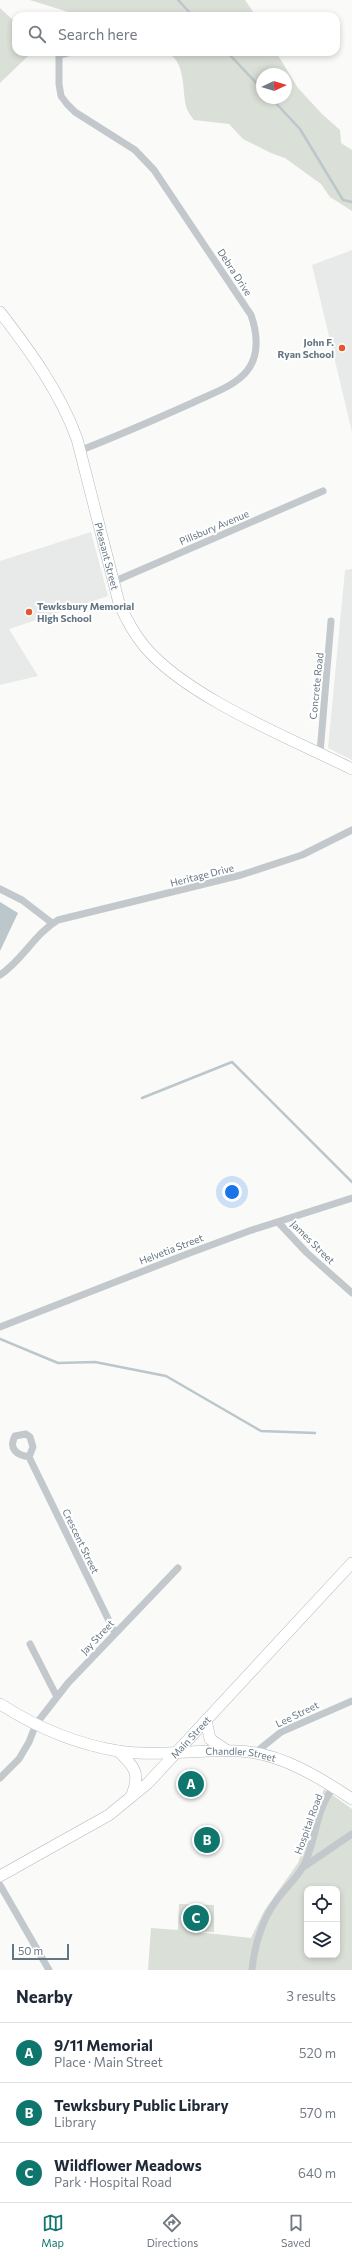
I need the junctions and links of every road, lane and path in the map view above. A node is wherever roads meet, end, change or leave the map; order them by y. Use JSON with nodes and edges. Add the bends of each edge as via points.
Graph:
{"nodes":[{"id":1,"x":60,"y":56,"type":"edge"},
{"id":2,"x":0,"y":312,"type":"edge"},
{"id":3,"x":79,"y":451,"type":"junction"},
{"id":4,"x":323,"y":491,"type":"dead end"},
{"id":5,"x":113,"y":582,"type":"junction"},
{"id":6,"x":331,"y":621,"type":"dead end"},
{"id":7,"x":320,"y":753,"type":"junction"},
{"id":8,"x":352,"y":769,"type":"edge"},
{"id":9,"x":352,"y":830,"type":"edge"},
{"id":10,"x":0,"y":889,"type":"edge"},
{"id":11,"x":52,"y":923,"type":"junction"},
{"id":12,"x":0,"y":975,"type":"edge"},
{"id":13,"x":352,"y":1198,"type":"edge"},
{"id":14,"x":278,"y":1222,"type":"junction"},
{"id":15,"x":352,"y":1293,"type":"edge"},
{"id":16,"x":0,"y":1327,"type":"edge"},
{"id":17,"x":29,"y":1457,"type":"dead end"},
{"id":18,"x":352,"y":1563,"type":"edge"},
{"id":19,"x":178,"y":1568,"type":"dead end"},
{"id":20,"x":115,"y":1633,"type":"junction"},
{"id":21,"x":30,"y":1644,"type":"dead end"},
{"id":22,"x":57,"y":1697,"type":"junction"},
{"id":23,"x":352,"y":1701,"type":"edge"},
{"id":24,"x":0,"y":1704,"type":"edge"},
{"id":25,"x":206,"y":1720,"type":"junction"},
{"id":26,"x":36,"y":1724,"type":"junction"},
{"id":27,"x":226,"y":1750,"type":"junction"},
{"id":28,"x":118,"y":1751,"type":"junction"},
{"id":29,"x":178,"y":1752,"type":"junction"},
{"id":30,"x":255,"y":1753,"type":"junction"},
{"id":31,"x":0,"y":1778,"type":"edge"},
{"id":32,"x":334,"y":1787,"type":"junction"},
{"id":33,"x":129,"y":1800,"type":"junction"},
{"id":34,"x":352,"y":1800,"type":"edge"},
{"id":35,"x":352,"y":1834,"type":"edge"},
{"id":36,"x":302,"y":1868,"type":"junction"},
{"id":37,"x":0,"y":1876,"type":"edge"},
{"id":38,"x":0,"y":1885,"type":"edge"},
{"id":39,"x":49,"y":1970,"type":"edge"},
{"id":40,"x":252,"y":1970,"type":"edge"}],
"edges":[{"from":1,"to":3,"type":"street","name":"Debra Drive","via":[[61,96],[75,112],[135,150],[154,170],[251,315],[256,340],[248,370],[241,377],[174,411]]},
{"from":2,"to":3,"type":"main road","name":"Pleasant Street","via":[[62,404],[71,423]]},
{"from":3,"to":5,"type":"main road","name":"Pleasant Street"},
{"from":4,"to":5,"type":"street","name":"Pillsbury Avenue"},
{"from":5,"to":7,"type":"main road","name":"Pleasant Street","via":[[125,618],[134,633],[146,648],[175,674],[226,706]]},
{"from":6,"to":7,"type":"street","name":"Concrete Road"},
{"from":7,"to":8,"type":"main road","name":"Pleasant Street"},
{"from":9,"to":11,"type":"street","name":"Heritage Drive","via":[[302,855],[263,868]]},
{"from":10,"to":11,"type":"street","via":[[22,900]]},
{"from":11,"to":12,"type":"street","name":"Heritage Drive"},
{"from":13,"to":14,"type":"street","name":"Helvetia Street"},
{"from":14,"to":15,"type":"street","name":"James Street","via":[[306,1253]]},
{"from":14,"to":16,"type":"street","name":"Helvetia Street","via":[[187,1254]]},
{"from":17,"to":20,"type":"street","name":"Crescent Street"},
{"from":18,"to":25,"type":"main road","name":"Main Street"},
{"from":19,"to":20,"type":"street","name":"Jay Street"},
{"from":20,"to":22,"type":"street","name":"Jay Street"},
{"from":21,"to":22,"type":"street"},
{"from":22,"to":26,"type":"street","name":"Jay Street"},
{"from":23,"to":30,"type":"street","name":"Lee Street","via":[[281,1732]]},
{"from":24,"to":26,"type":"main road","name":"Chandler Street"},
{"from":25,"to":27,"type":"main road","via":[[210,1739]]},
{"from":25,"to":29,"type":"main road","name":"Main Street"},
{"from":26,"to":28,"type":"main road","name":"Chandler Street","via":[[81,1742]]},
{"from":26,"to":31,"type":"street","name":"Jay Street","via":[[30,1742],[19,1759]]},
{"from":27,"to":29,"type":"main road","name":"Chandler Street"},
{"from":27,"to":30,"type":"main road","name":"Chandler Street"},
{"from":28,"to":29,"type":"main road","name":"Chandler Street"},
{"from":28,"to":33,"type":"main road","via":[[131,1763],[136,1772],[136,1784]]},
{"from":29,"to":33,"type":"main road","name":"Main Street","via":[[159,1774]]},
{"from":30,"to":32,"type":"main road","name":"Chandler Street","via":[[289,1764]]},
{"from":32,"to":34,"type":"main road","name":"Chandler Street"},
{"from":32,"to":36,"type":"street","name":"Hospital Road","via":[[323,1806]]},
{"from":33,"to":37,"type":"main road","name":"Main Street","via":[[109,1815]]},
{"from":35,"to":36,"type":"street","name":"Hospital Road"},
{"from":36,"to":40,"type":"street","name":"Hospital Road","via":[[275,1901],[267,1917],[256,1945]]},
{"from":38,"to":39,"type":"street"}]}
